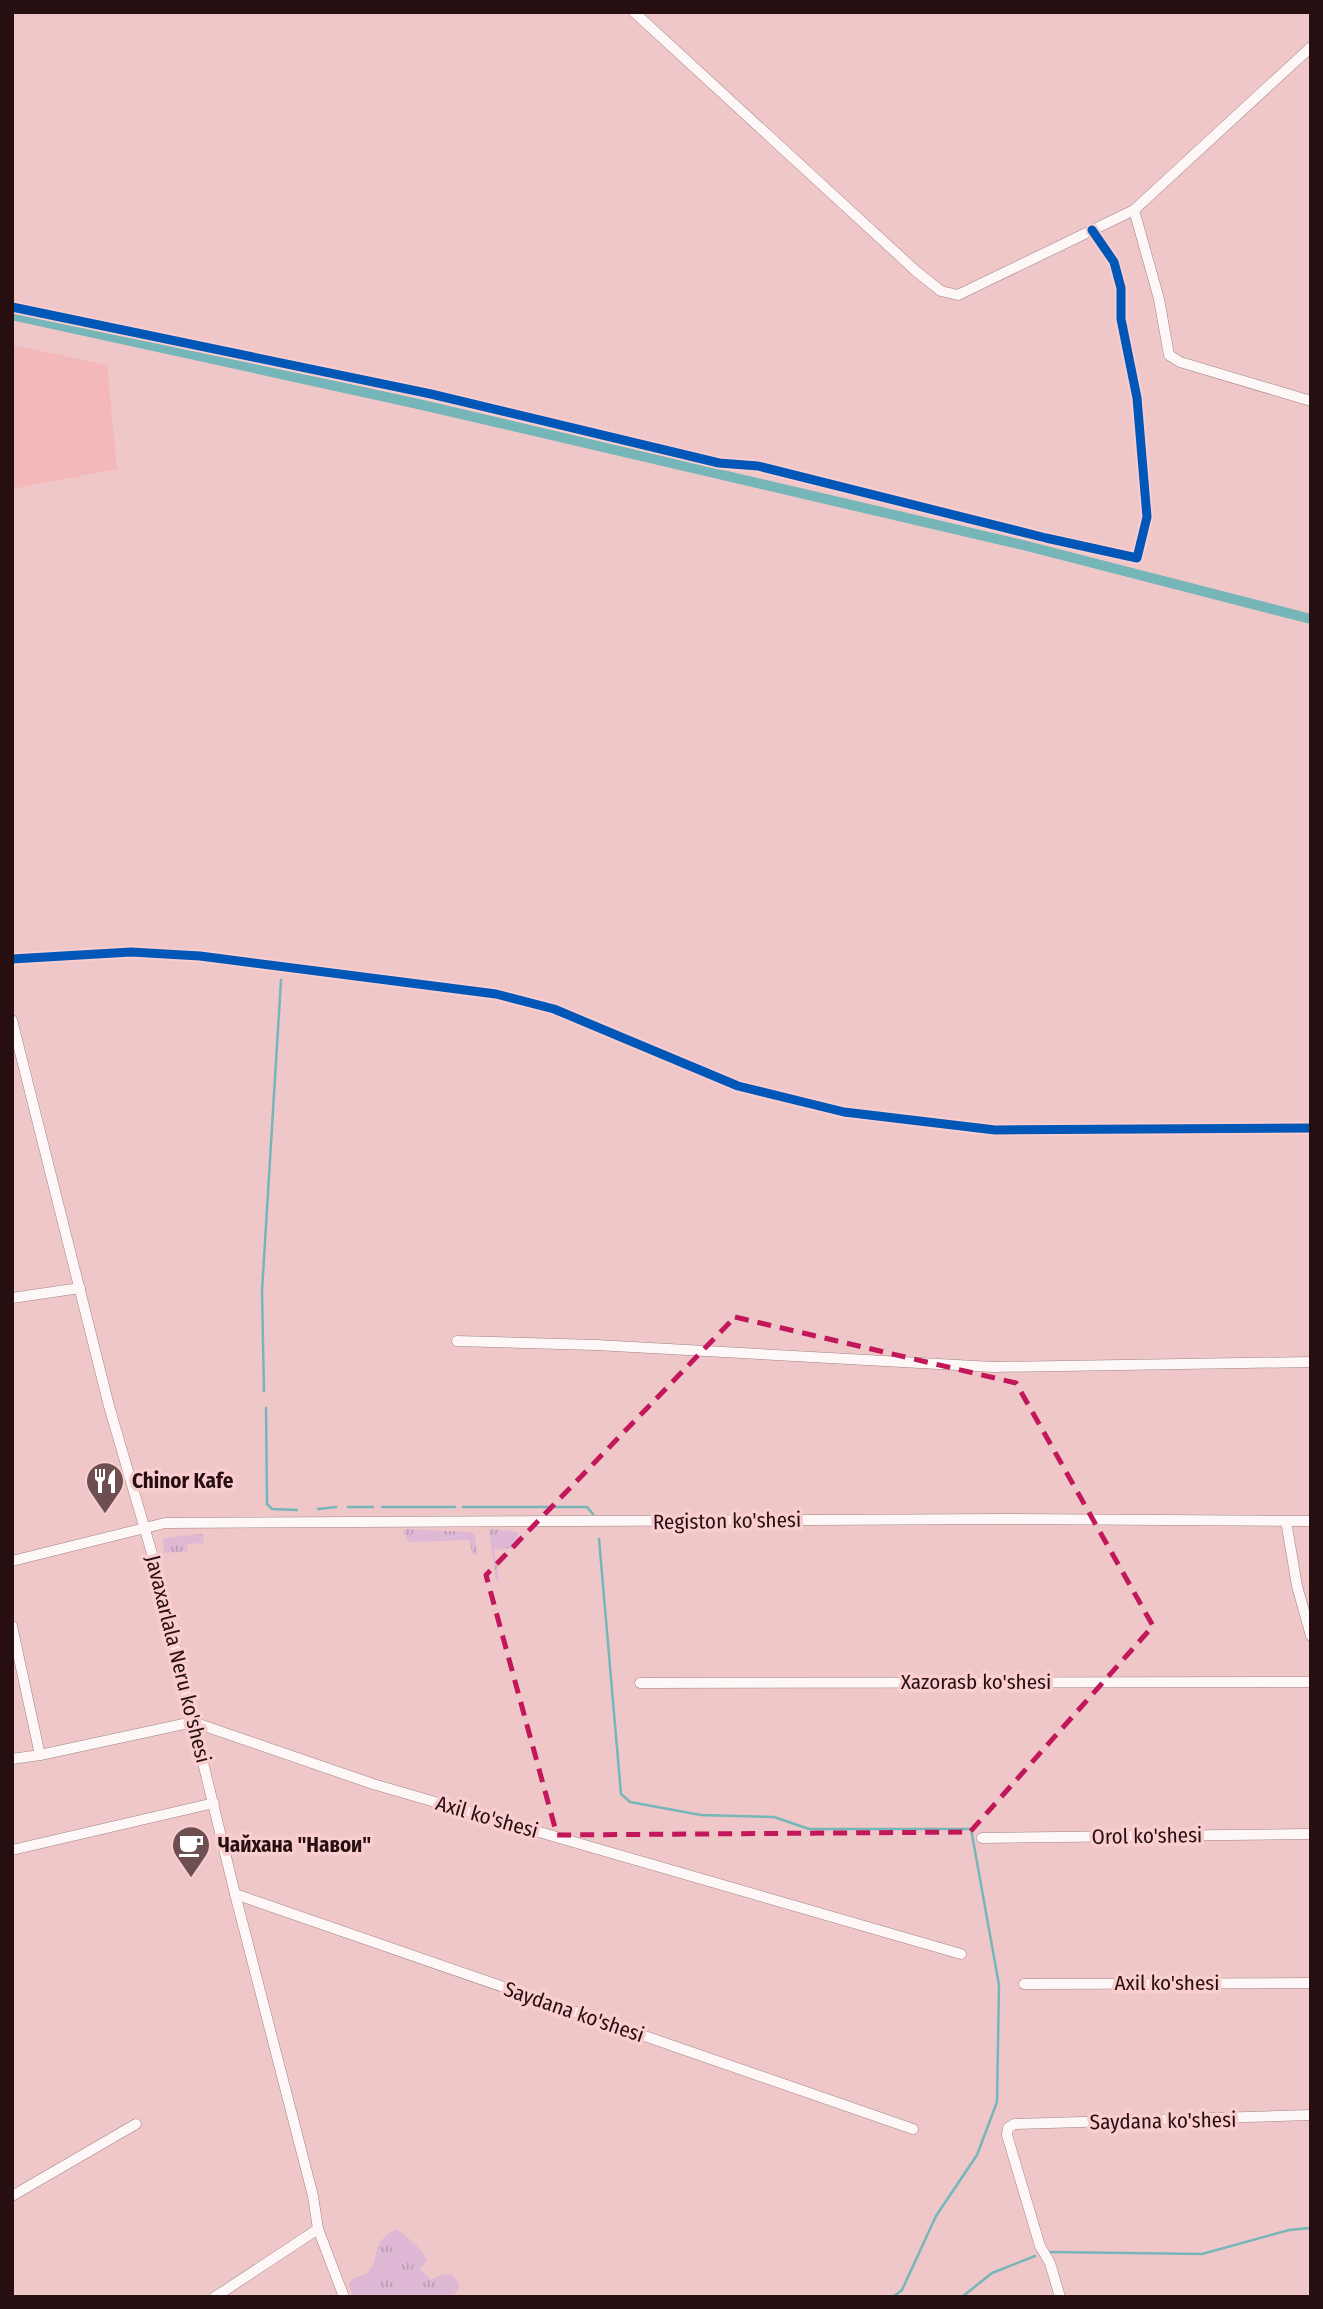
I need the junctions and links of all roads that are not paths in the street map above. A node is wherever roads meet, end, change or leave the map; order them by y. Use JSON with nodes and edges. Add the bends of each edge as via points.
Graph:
{"nodes":[{"id":1,"x":634,"y":12,"type":"edge"},
{"id":2,"x":1311,"y":47,"type":"edge"},
{"id":3,"x":1134,"y":210,"type":"junction"},
{"id":4,"x":1092,"y":230,"type":"junction"},
{"id":5,"x":12,"y":307,"type":"edge"},
{"id":6,"x":1311,"y":401,"type":"edge"},
{"id":7,"x":12,"y":959,"type":"edge"},
{"id":8,"x":12,"y":1020,"type":"edge"},
{"id":9,"x":18,"y":1070,"type":"edge"},
{"id":10,"x":1311,"y":1128,"type":"edge"},
{"id":11,"x":80,"y":1289,"type":"junction"},
{"id":12,"x":12,"y":1298,"type":"edge"},
{"id":13,"x":457,"y":1341,"type":"dead end"},
{"id":14,"x":1311,"y":1362,"type":"edge"},
{"id":15,"x":1286,"y":1521,"type":"junction"},
{"id":16,"x":1311,"y":1521,"type":"edge"},
{"id":17,"x":144,"y":1528,"type":"junction"},
{"id":18,"x":12,"y":1561,"type":"edge"},
{"id":19,"x":12,"y":1626,"type":"edge"},
{"id":20,"x":1311,"y":1636,"type":"edge"},
{"id":21,"x":1311,"y":1682,"type":"edge"},
{"id":22,"x":640,"y":1683,"type":"dead end"},
{"id":23,"x":193,"y":1722,"type":"junction"},
{"id":24,"x":40,"y":1755,"type":"junction"},
{"id":25,"x":12,"y":1759,"type":"edge"},
{"id":26,"x":214,"y":1803,"type":"junction"},
{"id":27,"x":1311,"y":1834,"type":"edge"},
{"id":28,"x":982,"y":1838,"type":"dead end"},
{"id":29,"x":12,"y":1850,"type":"edge"},
{"id":30,"x":235,"y":1894,"type":"junction"},
{"id":31,"x":961,"y":1954,"type":"dead end"},
{"id":32,"x":1311,"y":1983,"type":"edge"},
{"id":33,"x":1024,"y":1984,"type":"dead end"},
{"id":34,"x":1311,"y":2115,"type":"edge"},
{"id":35,"x":136,"y":2124,"type":"dead end"},
{"id":36,"x":913,"y":2129,"type":"dead end"},
{"id":37,"x":12,"y":2196,"type":"edge"},
{"id":38,"x":318,"y":2229,"type":"junction"},
{"id":39,"x":215,"y":2297,"type":"edge"},
{"id":40,"x":344,"y":2297,"type":"edge"},
{"id":41,"x":1060,"y":2297,"type":"edge"}],
"edges":[{"from":1,"to":4,"type":"street","via":[[942,291],[958,295]]},
{"from":2,"to":3,"type":"street"},
{"from":3,"to":4,"type":"street"},
{"from":3,"to":6,"type":"street","via":[[1169,355]]},
{"from":4,"to":5,"type":"street","via":[[1114,262],[1121,288],[1121,319],[1137,398],[1147,517],[1137,558],[758,466],[719,463],[431,394]]},
{"from":7,"to":10,"type":"street","via":[[131,952],[200,956],[496,994],[554,1009],[738,1086],[844,1112],[995,1130]]},
{"from":8,"to":9,"type":"street","name":"Javaxarlala Neru ko'shesi"},
{"from":9,"to":11,"type":"street","name":"Javaxarlala Neru ko'shesi"},
{"from":11,"to":12,"type":"street"},
{"from":11,"to":17,"type":"street","name":"Javaxarlala Neru ko'shesi"},
{"from":13,"to":14,"type":"street","via":[[993,1367]]},
{"from":15,"to":16,"type":"street","name":"Registon ko'shesi"},
{"from":15,"to":17,"type":"street","name":"Registon ko'shesi","via":[[477,1520],[164,1523]]},
{"from":15,"to":20,"type":"street"},
{"from":17,"to":18,"type":"street","name":"Registon ko'shesi"},
{"from":17,"to":23,"type":"street","name":"Javaxarlala Neru ko'shesi"},
{"from":19,"to":24,"type":"street"},
{"from":21,"to":22,"type":"street","name":"Xazorasb ko'shesi"},
{"from":23,"to":24,"type":"street"},
{"from":23,"to":26,"type":"street","name":"Javaxarlala Neru ko'shesi"},
{"from":23,"to":31,"type":"street","name":"Axil ko'shesi","via":[[373,1784]]},
{"from":24,"to":25,"type":"street"},
{"from":26,"to":29,"type":"street"},
{"from":26,"to":30,"type":"street","name":"Javaxarlala Neru ko'shesi"},
{"from":27,"to":28,"type":"street","name":"Orol ko'shesi"},
{"from":30,"to":36,"type":"street","name":"Saydana ko'shesi"},
{"from":30,"to":38,"type":"street","name":"Javaxarlala Neru ko'shesi"},
{"from":32,"to":33,"type":"street","name":"Axil ko'shesi"},
{"from":34,"to":41,"type":"street","name":"Saydana ko'shesi","via":[[1014,2124],[1008,2128],[1040,2246]]},
{"from":35,"to":37,"type":"street"},
{"from":38,"to":39,"type":"street"},
{"from":38,"to":40,"type":"street","name":"Javaxarlala Neru ko'shesi"}]}
